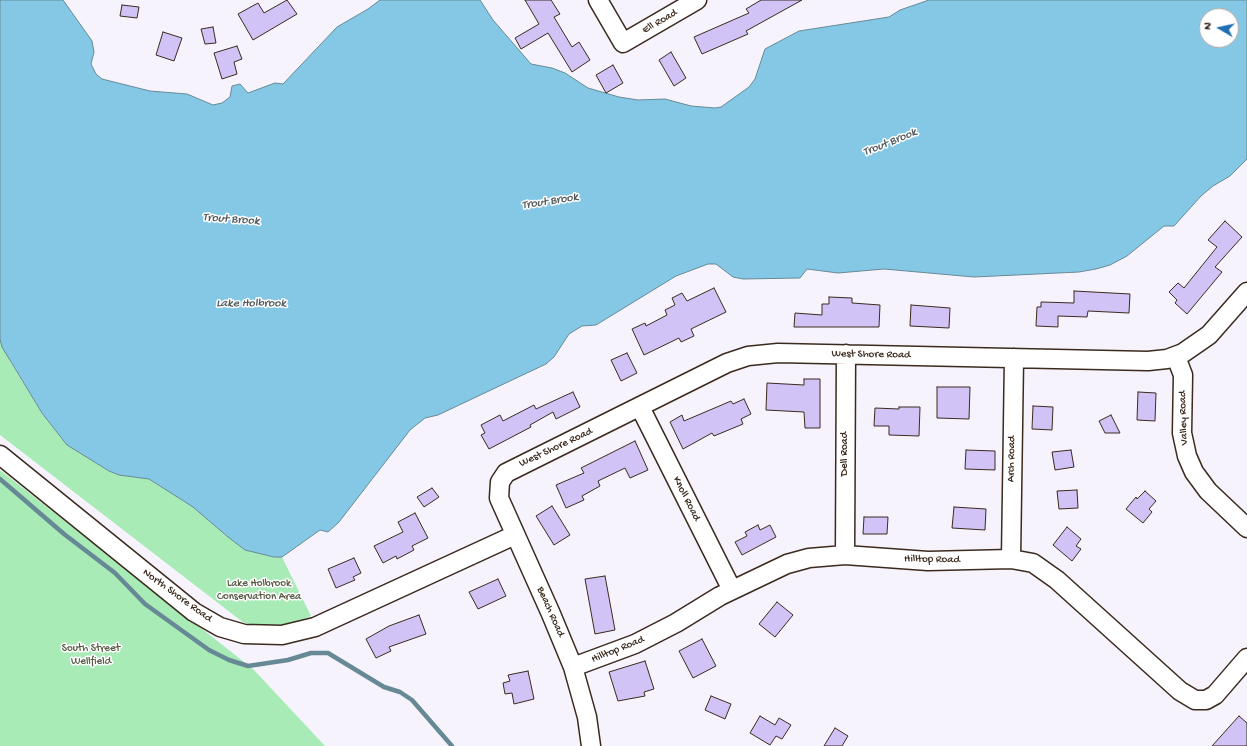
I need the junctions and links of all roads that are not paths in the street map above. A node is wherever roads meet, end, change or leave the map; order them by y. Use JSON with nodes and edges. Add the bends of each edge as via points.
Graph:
{"nodes":[{"id":1,"x":598,"y":0,"type":"edge"},
{"id":2,"x":697,"y":0,"type":"edge"},
{"id":3,"x":1245,"y":300,"type":"edge"},
{"id":4,"x":846,"y":354,"type":"junction"},
{"id":5,"x":1176,"y":357,"type":"junction"},
{"id":6,"x":1014,"y":358,"type":"junction"},
{"id":7,"x":640,"y":408,"type":"junction"},
{"id":8,"x":0,"y":455,"type":"edge"},
{"id":9,"x":500,"y":482,"type":"joint"},
{"id":10,"x":1247,"y":528,"type":"edge"},
{"id":11,"x":515,"y":535,"type":"junction"},
{"id":12,"x":845,"y":554,"type":"junction"},
{"id":13,"x":1011,"y":559,"type":"junction"},
{"id":14,"x":732,"y":590,"type":"junction"},
{"id":15,"x":1247,"y":658,"type":"edge"},
{"id":16,"x":573,"y":668,"type":"junction"},
{"id":17,"x":591,"y":746,"type":"edge"}],
"edges":[{"from":1,"to":2,"type":"street","name":"Ell Road","via":[[623,43]]},
{"from":3,"to":5,"type":"street","name":"West Shore Road","via":[[1209,335]]},
{"from":4,"to":6,"type":"street","name":"West Shore Road"},
{"from":4,"to":7,"type":"street","name":"West Shore Road","via":[[768,353],[748,356],[727,363]]},
{"from":4,"to":12,"type":"street","name":"Dell Road"},
{"from":5,"to":6,"type":"street","name":"West Shore Road","via":[[1148,361]]},
{"from":5,"to":10,"type":"street","name":"Valley Road","via":[[1183,375],[1182,433],[1187,456],[1194,472],[1208,491]]},
{"from":6,"to":13,"type":"street","name":"Arch Road"},
{"from":7,"to":9,"type":"street","name":"West Shore Road","via":[[518,466],[506,473]]},
{"from":7,"to":14,"type":"street","name":"Knoll Road"},
{"from":8,"to":11,"type":"street","name":"North Shore Road","via":[[194,612],[220,627],[244,634],[278,636],[315,627]]},
{"from":9,"to":11,"type":"street","name":"Beach Road","via":[[499,498]]},
{"from":11,"to":16,"type":"street","name":"Beach Road"},
{"from":12,"to":13,"type":"street","name":"Hilltop Road","via":[[928,561]]},
{"from":12,"to":14,"type":"street","name":"Hilltop Road","via":[[798,560]]},
{"from":13,"to":15,"type":"street","name":"Hilltop Road","via":[[1033,563],[1048,572],[1189,698],[1201,701],[1215,695]]},
{"from":14,"to":16,"type":"street","name":"Hilltop Road","via":[[642,641]]},
{"from":16,"to":17,"type":"street","name":"Beach Road","via":[[587,717]]}]}
